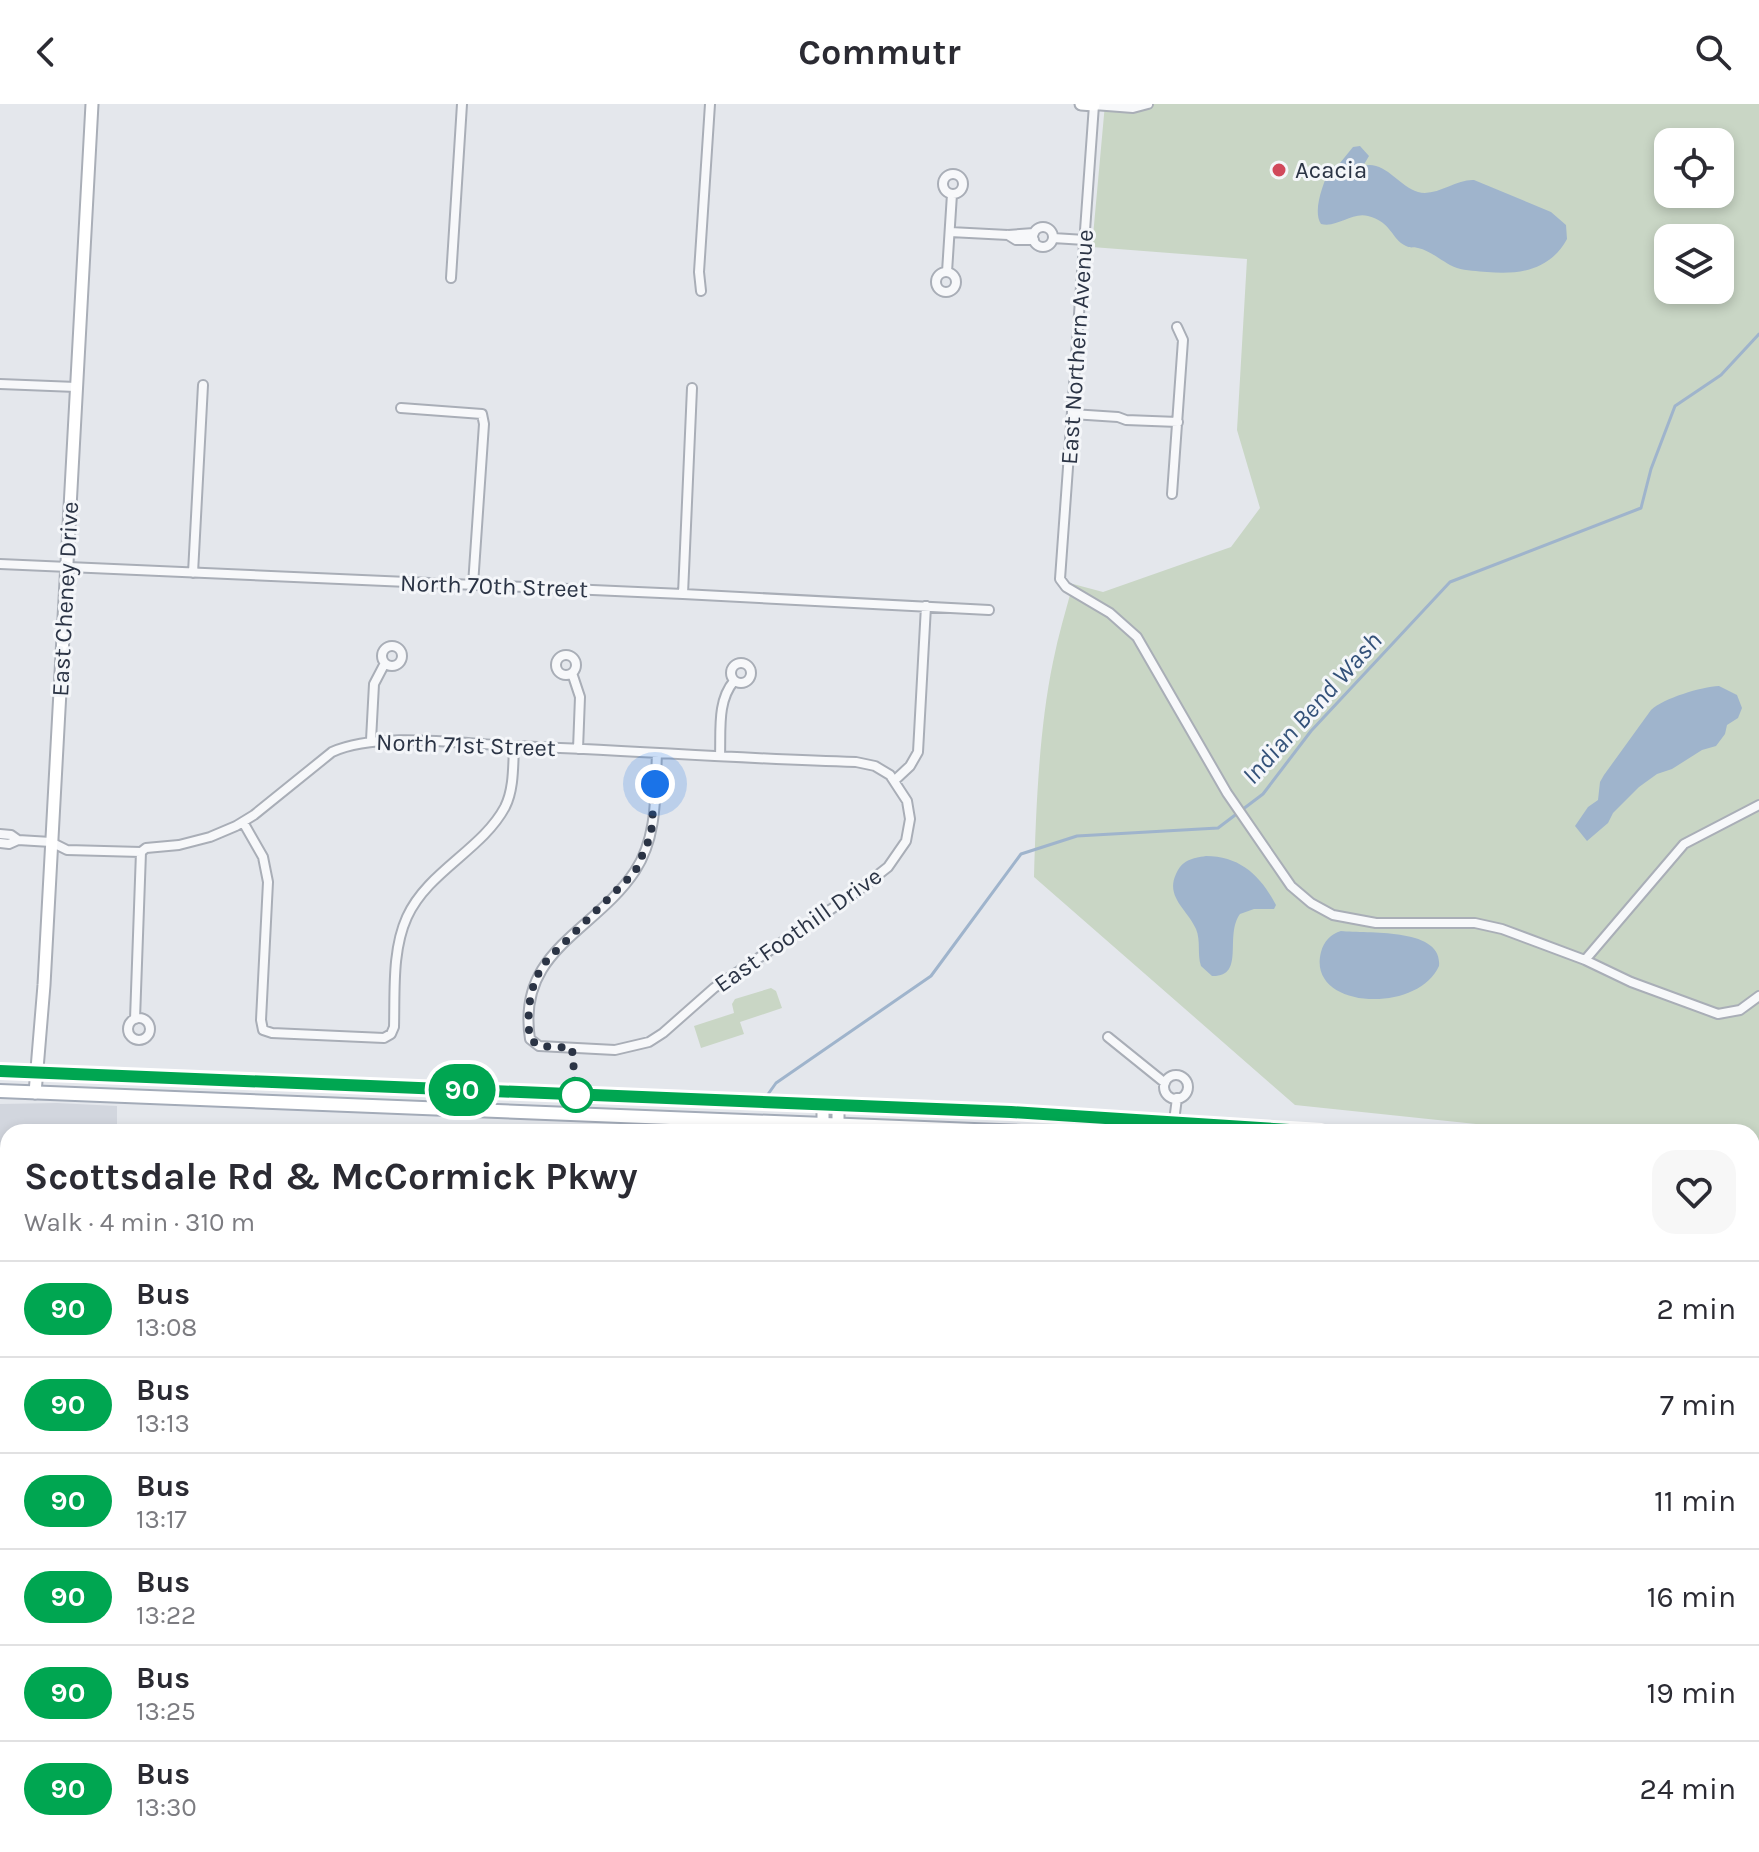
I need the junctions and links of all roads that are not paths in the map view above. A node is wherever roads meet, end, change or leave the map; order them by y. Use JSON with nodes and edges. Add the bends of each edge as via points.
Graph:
{"nodes":[{"id":1,"x":92,"y":104,"type":"edge"},
{"id":2,"x":462,"y":104,"type":"edge"},
{"id":3,"x":710,"y":104,"type":"edge"},
{"id":4,"x":1081,"y":104,"type":"edge"},
{"id":5,"x":1094,"y":104,"type":"edge"},
{"id":6,"x":1148,"y":104,"type":"edge"},
{"id":7,"x":1124,"y":105,"type":"edge"},
{"id":8,"x":952,"y":194,"type":"dead end"},
{"id":9,"x":950,"y":232,"type":"junction"},
{"id":10,"x":1034,"y":236,"type":"junction"},
{"id":11,"x":1053,"y":238,"type":"junction"},
{"id":12,"x":1085,"y":240,"type":"junction"},
{"id":13,"x":947,"y":272,"type":"dead end"},
{"id":14,"x":451,"y":278,"type":"dead end"},
{"id":15,"x":701,"y":291,"type":"dead end"},
{"id":16,"x":1177,"y":327,"type":"dead end"},
{"id":17,"x":0,"y":384,"type":"edge"},
{"id":18,"x":203,"y":385,"type":"dead end"},
{"id":19,"x":76,"y":387,"type":"junction"},
{"id":20,"x":692,"y":388,"type":"dead end"},
{"id":21,"x":401,"y":408,"type":"dead end"},
{"id":22,"x":1072,"y":414,"type":"junction"},
{"id":23,"x":1178,"y":422,"type":"junction"},
{"id":24,"x":1172,"y":494,"type":"dead end"},
{"id":25,"x":0,"y":564,"type":"edge"},
{"id":26,"x":67,"y":567,"type":"junction"},
{"id":27,"x":193,"y":573,"type":"junction"},
{"id":28,"x":473,"y":585,"type":"junction"},
{"id":29,"x":683,"y":594,"type":"junction"},
{"id":30,"x":926,"y":606,"type":"junction"},
{"id":31,"x":989,"y":610,"type":"dead end"},
{"id":32,"x":385,"y":663,"type":"dead end"},
{"id":33,"x":572,"y":673,"type":"dead end"},
{"id":34,"x":734,"y":681,"type":"dead end"},
{"id":35,"x":371,"y":740,"type":"junction"},
{"id":36,"x":514,"y":746,"type":"junction"},
{"id":37,"x":578,"y":749,"type":"junction"},
{"id":38,"x":657,"y":753,"type":"junction"},
{"id":39,"x":720,"y":756,"type":"junction"},
{"id":40,"x":895,"y":780,"type":"junction"},
{"id":41,"x":1759,"y":805,"type":"edge"},
{"id":42,"x":243,"y":822,"type":"junction"},
{"id":43,"x":0,"y":834,"type":"edge"},
{"id":44,"x":18,"y":840,"type":"junction"},
{"id":45,"x":51,"y":842,"type":"junction"},
{"id":46,"x":0,"y":843,"type":"edge"},
{"id":47,"x":141,"y":852,"type":"junction"},
{"id":48,"x":1585,"y":960,"type":"junction"},
{"id":49,"x":1759,"y":996,"type":"edge"},
{"id":50,"x":135,"y":1019,"type":"dead end"},
{"id":51,"x":1108,"y":1037,"type":"dead end"},
{"id":52,"x":0,"y":1071,"type":"edge"},
{"id":53,"x":37,"y":1073,"type":"junction"},
{"id":54,"x":1165,"y":1083,"type":"junction"},
{"id":55,"x":0,"y":1091,"type":"edge"},
{"id":56,"x":35,"y":1093,"type":"junction"},
{"id":57,"x":1177,"y":1098,"type":"junction"},
{"id":58,"x":821,"y":1104,"type":"junction"},
{"id":59,"x":838,"y":1105,"type":"junction"},
{"id":60,"x":1174,"y":1121,"type":"junction"},
{"id":61,"x":807,"y":1124,"type":"edge"},
{"id":62,"x":823,"y":1124,"type":"edge"},
{"id":63,"x":838,"y":1124,"type":"edge"},
{"id":64,"x":1170,"y":1124,"type":"edge"},
{"id":65,"x":1178,"y":1124,"type":"edge"},
{"id":66,"x":1214,"y":1124,"type":"edge"}],
"edges":[{"from":1,"to":19,"type":"street","name":"East Cheney Drive"},
{"from":2,"to":14,"type":"street"},
{"from":3,"to":15,"type":"street"},
{"from":4,"to":5,"type":"street"},
{"from":5,"to":7,"type":"street"},
{"from":5,"to":12,"type":"street","name":"East Northern Avenue"},
{"from":6,"to":7,"type":"street"},
{"from":8,"to":9,"type":"street"},
{"from":9,"to":10,"type":"street","via":[[1008,235],[1016,240]]},
{"from":9,"to":13,"type":"street"},
{"from":10,"to":11,"type":"street","via":[[1044,247]]},
{"from":10,"to":11,"type":"street","via":[[1046,227]]},
{"from":11,"to":12,"type":"street"},
{"from":12,"to":22,"type":"street","name":"East Northern Avenue"},
{"from":16,"to":23,"type":"street","via":[[1183,340]]},
{"from":17,"to":19,"type":"street"},
{"from":18,"to":27,"type":"street"},
{"from":19,"to":26,"type":"street","name":"East Cheney Drive"},
{"from":20,"to":29,"type":"street"},
{"from":21,"to":28,"type":"street","via":[[482,414]]},
{"from":22,"to":23,"type":"street","via":[[1126,414]]},
{"from":22,"to":48,"type":"street","name":"East Northern Avenue","via":[[1060,579],[1137,637],[1227,793],[1291,886],[1333,915],[1395,925],[1475,923]]},
{"from":23,"to":24,"type":"street"},
{"from":25,"to":26,"type":"street","name":"North 70th Street"},
{"from":26,"to":27,"type":"street","name":"North 70th Street"},
{"from":26,"to":45,"type":"street","name":"East Cheney Drive"},
{"from":27,"to":28,"type":"street","name":"North 70th Street"},
{"from":28,"to":29,"type":"street","name":"North 70th Street"},
{"from":29,"to":30,"type":"street","name":"North 70th Street"},
{"from":30,"to":31,"type":"street","name":"North 70th Street"},
{"from":30,"to":40,"type":"street","via":[[918,752]]},
{"from":32,"to":35,"type":"street","via":[[374,684]]},
{"from":33,"to":37,"type":"street","via":[[580,697]]},
{"from":34,"to":39,"type":"street","via":[[723,703]]},
{"from":35,"to":36,"type":"street","name":"North 71st Street"},
{"from":35,"to":42,"type":"street","name":"North 71st Street","via":[[332,752]]},
{"from":36,"to":37,"type":"street","name":"North 71st Street"},
{"from":36,"to":42,"type":"street","via":[[506,805],[427,886],[407,916],[398,949],[394,1027],[384,1038],[263,1030],[268,882],[263,857]]},
{"from":37,"to":38,"type":"street","name":"North 71st Street"},
{"from":38,"to":39,"type":"street","name":"North 71st Street"},
{"from":38,"to":40,"type":"street","name":"East Foothill Drive","via":[[647,848],[635,872],[541,967],[531,997],[529,1033],[534,1043],[607,1050],[657,1038],[714,988],[888,867],[903,849],[909,829],[907,801]]},
{"from":39,"to":40,"type":"street","name":"North 71st Street","via":[[864,763]]},
{"from":41,"to":48,"type":"street","via":[[1684,844]]},
{"from":42,"to":47,"type":"street","name":"North 71st Street","via":[[210,837]]},
{"from":43,"to":44,"type":"street","name":"North 71st Street"},
{"from":44,"to":45,"type":"street","name":"North 71st Street"},
{"from":44,"to":46,"type":"street","name":"North 71st Street"},
{"from":45,"to":47,"type":"street","name":"North 71st Street","via":[[67,850]]},
{"from":45,"to":53,"type":"street","name":"East Cheney Drive"},
{"from":47,"to":50,"type":"street"},
{"from":48,"to":49,"type":"street","via":[[1718,1014],[1740,1010]]},
{"from":51,"to":54,"type":"street"},
{"from":52,"to":53,"type":"main road"},
{"from":53,"to":56,"type":"street","name":"East Cheney Drive"},
{"from":53,"to":58,"type":"main road"},
{"from":54,"to":57,"type":"street","via":[[1167,1094]]},
{"from":54,"to":57,"type":"street","via":[[1172,1075],[1186,1081],[1186,1092]]},
{"from":55,"to":56,"type":"main road"},
{"from":56,"to":61,"type":"main road"},
{"from":57,"to":60,"type":"street"},
{"from":58,"to":59,"type":"main road"},
{"from":58,"to":62,"type":"street"},
{"from":59,"to":60,"type":"main road"},
{"from":59,"to":63,"type":"street"},
{"from":60,"to":64,"type":"main road"},
{"from":60,"to":65,"type":"main road"},
{"from":60,"to":66,"type":"main road"}]}
